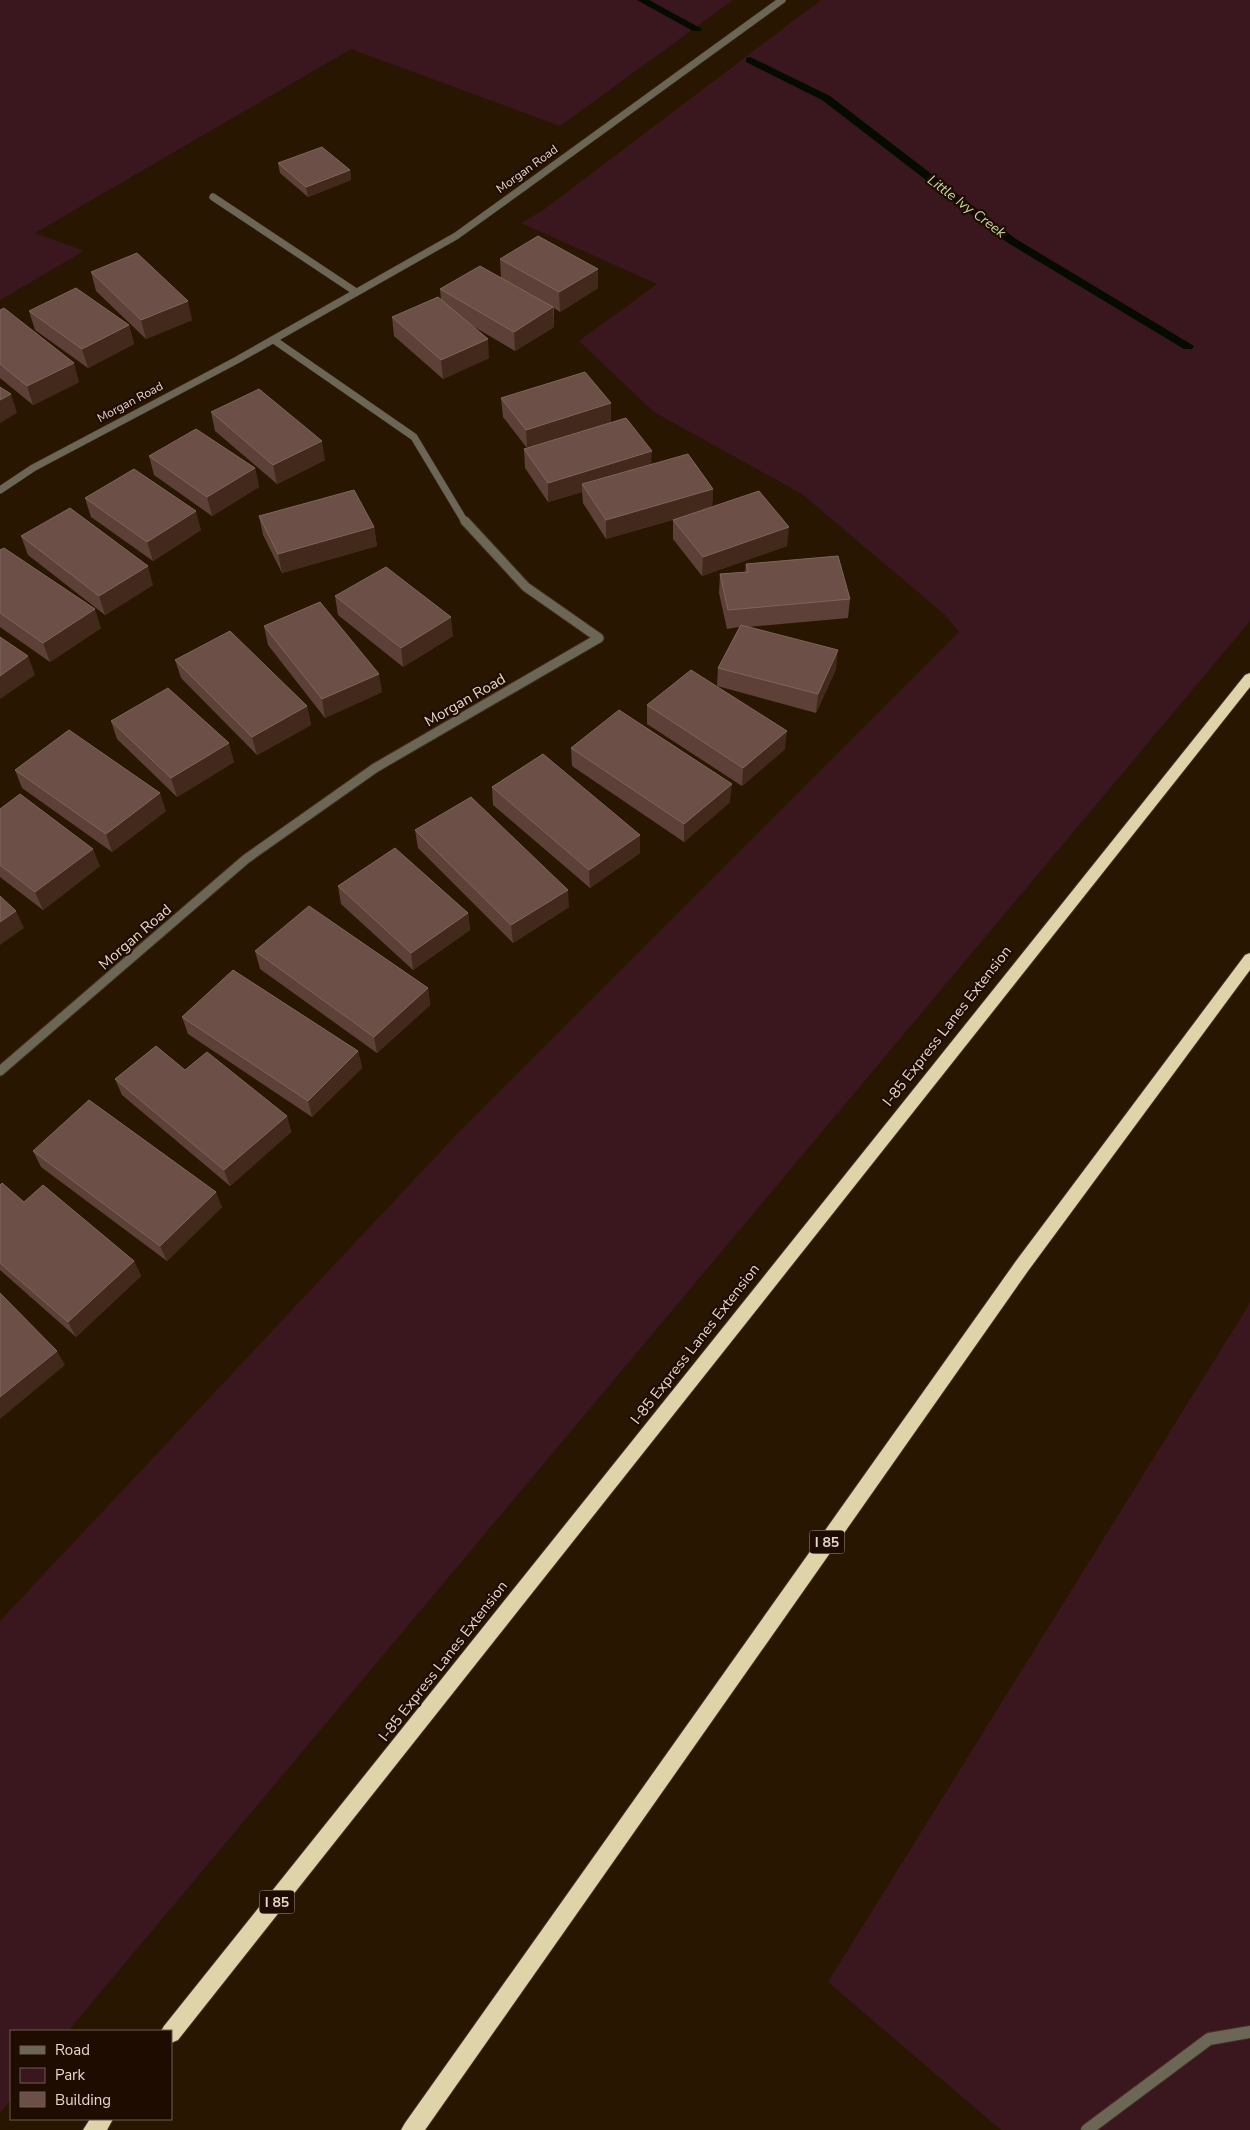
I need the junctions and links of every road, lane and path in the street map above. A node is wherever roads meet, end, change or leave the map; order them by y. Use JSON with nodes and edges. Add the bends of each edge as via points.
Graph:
{"nodes":[{"id":1,"x":782,"y":0,"type":"edge"},
{"id":2,"x":213,"y":197,"type":"dead end"},
{"id":3,"x":356,"y":292,"type":"junction"},
{"id":4,"x":274,"y":340,"type":"junction"},
{"id":5,"x":0,"y":490,"type":"edge"},
{"id":6,"x":1250,"y":678,"type":"edge"},
{"id":7,"x":1250,"y":959,"type":"edge"},
{"id":8,"x":0,"y":1071,"type":"edge"},
{"id":9,"x":172,"y":2032,"type":"edge"},
{"id":10,"x":1250,"y":2032,"type":"edge"},
{"id":11,"x":102,"y":2120,"type":"edge"},
{"id":12,"x":94,"y":2130,"type":"edge"},
{"id":13,"x":412,"y":2130,"type":"edge"},
{"id":14,"x":1087,"y":2130,"type":"edge"}],
"edges":[{"from":1,"to":3,"type":"street","name":"Morgan Road","via":[[456,236]]},
{"from":2,"to":3,"type":"street"},
{"from":3,"to":4,"type":"street","name":"Morgan Road"},
{"from":4,"to":5,"type":"street","name":"Morgan Road","via":[[33,468]]},
{"from":4,"to":8,"type":"street","name":"Morgan Road","via":[[414,438],[468,526],[526,587],[599,638],[376,768],[246,859]]},
{"from":6,"to":9,"type":"highway","name":"I-85 Express Lanes Extension","number":"I 85"},
{"from":7,"to":13,"type":"highway","number":"I 85","via":[[1022,1266]]},
{"from":10,"to":14,"type":"street","via":[[1209,2039]]},
{"from":11,"to":12,"type":"highway"}]}
